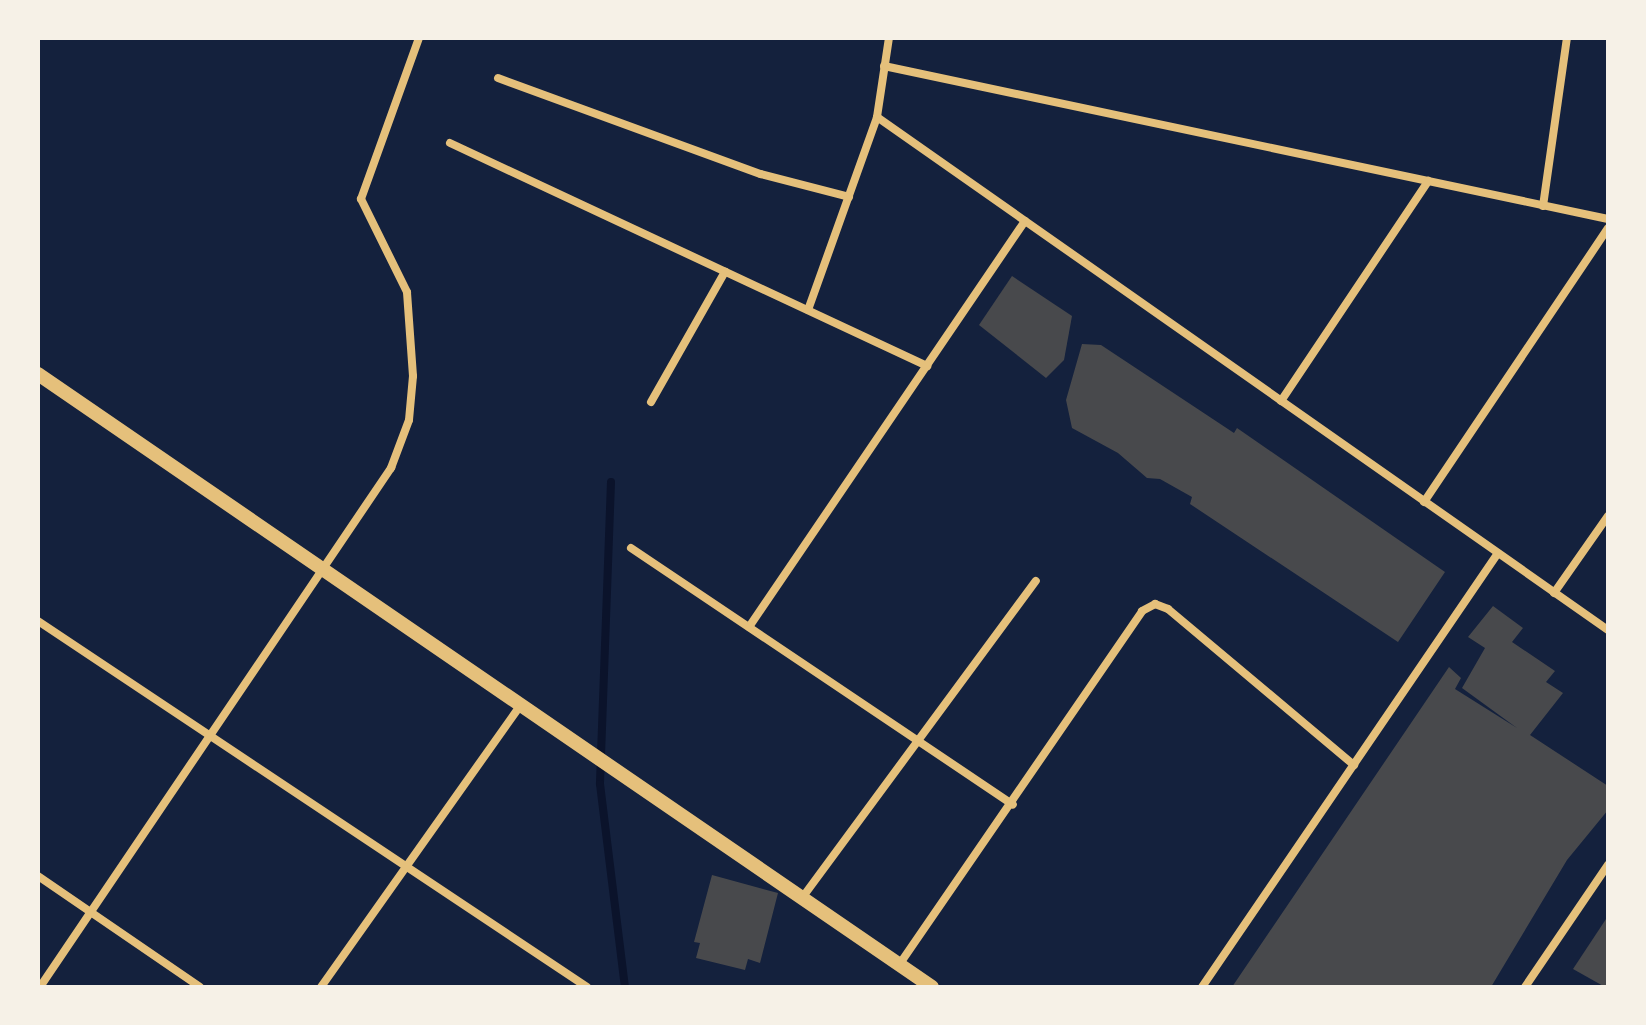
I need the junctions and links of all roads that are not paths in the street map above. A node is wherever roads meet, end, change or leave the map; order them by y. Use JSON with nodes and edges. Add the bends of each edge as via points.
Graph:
{"nodes":[{"id":1,"x":419,"y":38,"type":"edge"},
{"id":2,"x":889,"y":38,"type":"edge"},
{"id":3,"x":1567,"y":38,"type":"edge"},
{"id":4,"x":884,"y":66,"type":"junction"},
{"id":5,"x":498,"y":78,"type":"dead end"},
{"id":6,"x":877,"y":117,"type":"junction"},
{"id":7,"x":450,"y":143,"type":"dead end"},
{"id":8,"x":1428,"y":181,"type":"junction"},
{"id":9,"x":849,"y":197,"type":"junction"},
{"id":10,"x":1543,"y":206,"type":"junction"},
{"id":11,"x":1608,"y":219,"type":"edge"},
{"id":12,"x":1025,"y":221,"type":"junction"},
{"id":13,"x":1608,"y":228,"type":"edge"},
{"id":14,"x":725,"y":272,"type":"junction"},
{"id":15,"x":808,"y":310,"type":"junction"},
{"id":16,"x":927,"y":366,"type":"junction"},
{"id":17,"x":38,"y":374,"type":"edge"},
{"id":18,"x":1281,"y":401,"type":"junction"},
{"id":19,"x":651,"y":402,"type":"dead end"},
{"id":20,"x":1424,"y":502,"type":"junction"},
{"id":21,"x":1608,"y":516,"type":"edge"},
{"id":22,"x":631,"y":548,"type":"dead end"},
{"id":23,"x":1498,"y":553,"type":"junction"},
{"id":24,"x":323,"y":569,"type":"junction"},
{"id":25,"x":1036,"y":581,"type":"dead end"},
{"id":26,"x":1554,"y":593,"type":"junction"},
{"id":27,"x":38,"y":621,"type":"edge"},
{"id":28,"x":749,"y":627,"type":"junction"},
{"id":29,"x":1608,"y":630,"type":"edge"},
{"id":30,"x":521,"y":705,"type":"junction"},
{"id":31,"x":210,"y":736,"type":"junction"},
{"id":32,"x":917,"y":740,"type":"junction"},
{"id":33,"x":1354,"y":765,"type":"junction"},
{"id":34,"x":1013,"y":805,"type":"junction"},
{"id":35,"x":1608,"y":865,"type":"edge"},
{"id":36,"x":406,"y":866,"type":"junction"},
{"id":37,"x":38,"y":876,"type":"edge"},
{"id":38,"x":802,"y":898,"type":"junction"},
{"id":39,"x":90,"y":912,"type":"junction"},
{"id":40,"x":899,"y":965,"type":"junction"},
{"id":41,"x":40,"y":987,"type":"edge"},
{"id":42,"x":200,"y":987,"type":"edge"},
{"id":43,"x":321,"y":987,"type":"edge"},
{"id":44,"x":587,"y":987,"type":"edge"},
{"id":45,"x":932,"y":987,"type":"edge"},
{"id":46,"x":1202,"y":987,"type":"edge"},
{"id":47,"x":1525,"y":987,"type":"edge"}],
"edges":[{"from":1,"to":24,"type":"street","via":[[361,199],[407,292],[413,376],[409,420],[391,468]]},
{"from":2,"to":4,"type":"street"},
{"from":3,"to":10,"type":"street"},
{"from":4,"to":6,"type":"street"},
{"from":4,"to":8,"type":"street"},
{"from":5,"to":9,"type":"street","via":[[761,174]]},
{"from":6,"to":9,"type":"street"},
{"from":6,"to":12,"type":"street"},
{"from":7,"to":14,"type":"street"},
{"from":8,"to":10,"type":"street"},
{"from":8,"to":18,"type":"street"},
{"from":9,"to":15,"type":"street"},
{"from":10,"to":11,"type":"street"},
{"from":12,"to":16,"type":"street"},
{"from":12,"to":18,"type":"street"},
{"from":13,"to":20,"type":"street"},
{"from":14,"to":15,"type":"street"},
{"from":14,"to":19,"type":"street"},
{"from":15,"to":16,"type":"street"},
{"from":16,"to":28,"type":"street"},
{"from":17,"to":24,"type":"street"},
{"from":18,"to":20,"type":"street"},
{"from":20,"to":23,"type":"street"},
{"from":21,"to":26,"type":"street"},
{"from":22,"to":28,"type":"street"},
{"from":23,"to":26,"type":"street"},
{"from":23,"to":33,"type":"street"},
{"from":24,"to":30,"type":"street"},
{"from":24,"to":31,"type":"street"},
{"from":25,"to":32,"type":"street"},
{"from":26,"to":29,"type":"street"},
{"from":27,"to":31,"type":"street"},
{"from":28,"to":32,"type":"street"},
{"from":30,"to":36,"type":"street"},
{"from":30,"to":38,"type":"street"},
{"from":31,"to":36,"type":"street"},
{"from":31,"to":39,"type":"street"},
{"from":32,"to":34,"type":"street"},
{"from":32,"to":38,"type":"street"},
{"from":33,"to":34,"type":"street","via":[[1168,609],[1155,604],[1142,611]]},
{"from":33,"to":46,"type":"street"},
{"from":34,"to":40,"type":"street"},
{"from":35,"to":47,"type":"street"},
{"from":36,"to":43,"type":"street"},
{"from":36,"to":44,"type":"street"},
{"from":37,"to":39,"type":"street"},
{"from":38,"to":40,"type":"street"},
{"from":39,"to":41,"type":"street"},
{"from":39,"to":42,"type":"street"},
{"from":40,"to":45,"type":"street"}]}
